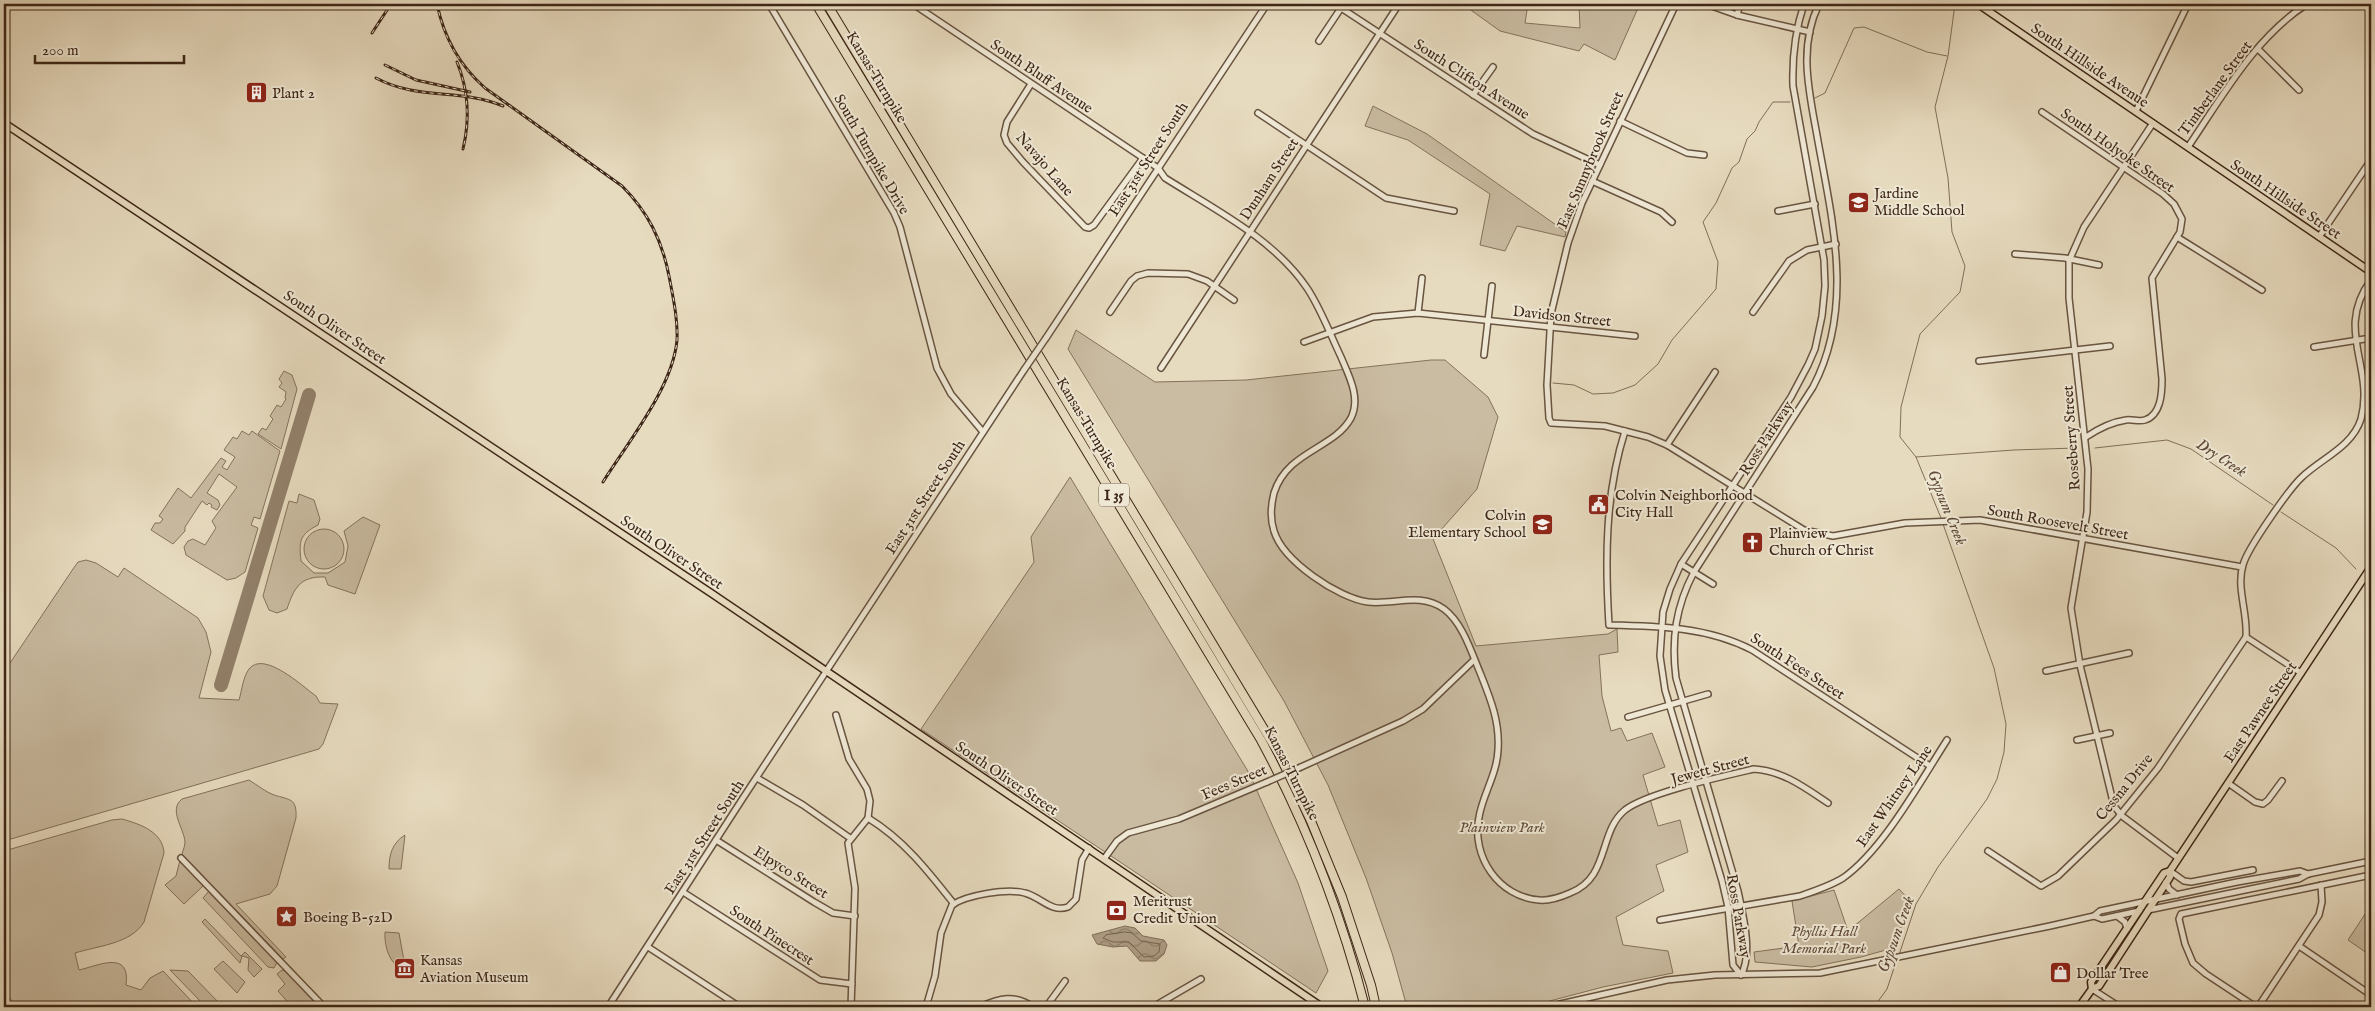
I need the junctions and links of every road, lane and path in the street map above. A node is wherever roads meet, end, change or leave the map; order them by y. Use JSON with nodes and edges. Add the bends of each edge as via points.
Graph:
{"nodes":[{"id":1,"x":769,"y":4,"type":"edge"},
{"id":2,"x":816,"y":4,"type":"edge"},
{"id":3,"x":827,"y":4,"type":"edge"},
{"id":4,"x":913,"y":4,"type":"edge"},
{"id":5,"x":1267,"y":4,"type":"edge"},
{"id":6,"x":1335,"y":4,"type":"edge"},
{"id":7,"x":1399,"y":4,"type":"edge"},
{"id":8,"x":1676,"y":4,"type":"edge"},
{"id":9,"x":1706,"y":4,"type":"edge"},
{"id":10,"x":1740,"y":4,"type":"edge"},
{"id":11,"x":1804,"y":4,"type":"edge"},
{"id":12,"x":1819,"y":4,"type":"edge"},
{"id":13,"x":1978,"y":4,"type":"edge"},
{"id":14,"x":2188,"y":4,"type":"edge"},
{"id":15,"x":2307,"y":4,"type":"edge"},
{"id":16,"x":1341,"y":8,"type":"junction"},
{"id":17,"x":1737,"y":15,"type":"junction"},
{"id":18,"x":1796,"y":28,"type":"junction"},
{"id":19,"x":1810,"y":32,"type":"junction"},
{"id":20,"x":1380,"y":34,"type":"junction"},
{"id":21,"x":1319,"y":42,"type":"dead end"},
{"id":22,"x":2258,"y":48,"type":"junction"},
{"id":23,"x":1493,"y":67,"type":"dead end"},
{"id":24,"x":1031,"y":84,"type":"junction"},
{"id":25,"x":2299,"y":90,"type":"dead end"},
{"id":26,"x":1473,"y":95,"type":"junction"},
{"id":27,"x":2136,"y":111,"type":"junction"},
{"id":28,"x":2042,"y":112,"type":"dead end"},
{"id":29,"x":1258,"y":113,"type":"dead end"},
{"id":30,"x":1620,"y":121,"type":"junction"},
{"id":31,"x":4,"y":123,"type":"edge"},
{"id":32,"x":2153,"y":123,"type":"junction"},
{"id":33,"x":1306,"y":145,"type":"junction"},
{"id":34,"x":2188,"y":147,"type":"junction"},
{"id":35,"x":1704,"y":155,"type":"dead end"},
{"id":36,"x":1143,"y":158,"type":"junction"},
{"id":37,"x":2371,"y":160,"type":"edge"},
{"id":38,"x":1600,"y":165,"type":"junction"},
{"id":39,"x":2123,"y":167,"type":"junction"},
{"id":40,"x":1158,"y":168,"type":"junction"},
{"id":41,"x":1592,"y":181,"type":"junction"},
{"id":42,"x":1814,"y":204,"type":"junction"},
{"id":43,"x":1454,"y":211,"type":"dead end"},
{"id":44,"x":1778,"y":211,"type":"dead end"},
{"id":45,"x":1672,"y":222,"type":"dead end"},
{"id":46,"x":1249,"y":232,"type":"junction"},
{"id":47,"x":2177,"y":237,"type":"junction"},
{"id":48,"x":2319,"y":237,"type":"junction"},
{"id":49,"x":1836,"y":244,"type":"junction"},
{"id":50,"x":1822,"y":246,"type":"junction"},
{"id":51,"x":2015,"y":254,"type":"dead end"},
{"id":52,"x":2070,"y":259,"type":"junction"},
{"id":53,"x":2099,"y":265,"type":"dead end"},
{"id":54,"x":2371,"y":272,"type":"edge"},
{"id":55,"x":1422,"y":278,"type":"dead end"},
{"id":56,"x":2371,"y":280,"type":"edge"},
{"id":57,"x":1214,"y":286,"type":"junction"},
{"id":58,"x":1492,"y":286,"type":"dead end"},
{"id":59,"x":2262,"y":290,"type":"dead end"},
{"id":60,"x":1234,"y":300,"type":"dead end"},
{"id":61,"x":1110,"y":312,"type":"dead end"},
{"id":62,"x":1753,"y":312,"type":"dead end"},
{"id":63,"x":1418,"y":313,"type":"junction"},
{"id":64,"x":1487,"y":321,"type":"junction"},
{"id":65,"x":1550,"y":328,"type":"junction"},
{"id":66,"x":1329,"y":332,"type":"junction"},
{"id":67,"x":1635,"y":336,"type":"dead end"},
{"id":68,"x":2371,"y":338,"type":"edge"},
{"id":69,"x":2357,"y":340,"type":"junction"},
{"id":70,"x":1304,"y":342,"type":"dead end"},
{"id":71,"x":2110,"y":346,"type":"dead end"},
{"id":72,"x":2314,"y":346,"type":"dead end"},
{"id":73,"x":2075,"y":350,"type":"junction"},
{"id":74,"x":1484,"y":355,"type":"dead end"},
{"id":75,"x":1979,"y":361,"type":"dead end"},
{"id":76,"x":1161,"y":368,"type":"dead end"},
{"id":77,"x":1715,"y":372,"type":"dead end"},
{"id":78,"x":1551,"y":422,"type":"joint"},
{"id":79,"x":1625,"y":430,"type":"junction"},
{"id":80,"x":983,"y":432,"type":"junction"},
{"id":81,"x":2086,"y":437,"type":"junction"},
{"id":82,"x":1667,"y":445,"type":"junction"},
{"id":83,"x":1733,"y":486,"type":"junction"},
{"id":84,"x":1745,"y":493,"type":"junction"},
{"id":85,"x":2082,"y":538,"type":"junction"},
{"id":86,"x":1682,"y":564,"type":"junction"},
{"id":87,"x":2242,"y":567,"type":"junction"},
{"id":88,"x":2371,"y":567,"type":"edge"},
{"id":89,"x":1694,"y":572,"type":"junction"},
{"id":90,"x":1713,"y":584,"type":"dead end"},
{"id":91,"x":1661,"y":627,"type":"junction"},
{"id":92,"x":1674,"y":629,"type":"junction"},
{"id":93,"x":2246,"y":637,"type":"junction"},
{"id":94,"x":2129,"y":654,"type":"dead end"},
{"id":95,"x":1474,"y":660,"type":"junction"},
{"id":96,"x":2080,"y":664,"type":"junction"},
{"id":97,"x":827,"y":671,"type":"junction"},
{"id":98,"x":2046,"y":671,"type":"dead end"},
{"id":99,"x":2300,"y":673,"type":"junction"},
{"id":100,"x":1708,"y":694,"type":"dead end"},
{"id":101,"x":1683,"y":701,"type":"junction"},
{"id":102,"x":1670,"y":705,"type":"junction"},
{"id":103,"x":836,"y":715,"type":"dead end"},
{"id":104,"x":1628,"y":717,"type":"dead end"},
{"id":105,"x":2110,"y":733,"type":"dead end"},
{"id":106,"x":2097,"y":736,"type":"junction"},
{"id":107,"x":1947,"y":740,"type":"dead end"},
{"id":108,"x":2077,"y":740,"type":"dead end"},
{"id":109,"x":1930,"y":766,"type":"junction"},
{"id":110,"x":757,"y":778,"type":"junction"},
{"id":111,"x":1707,"y":781,"type":"junction"},
{"id":112,"x":2282,"y":781,"type":"dead end"},
{"id":113,"x":2228,"y":783,"type":"junction"},
{"id":114,"x":1693,"y":785,"type":"junction"},
{"id":115,"x":1828,"y":803,"type":"dead end"},
{"id":116,"x":2121,"y":814,"type":"junction"},
{"id":117,"x":868,"y":818,"type":"junction"},
{"id":118,"x":850,"y":838,"type":"junction"},
{"id":119,"x":716,"y":840,"type":"junction"},
{"id":120,"x":1089,"y":848,"type":"junction"},
{"id":121,"x":1988,"y":850,"type":"dead end"},
{"id":122,"x":181,"y":858,"type":"dead end"},
{"id":123,"x":1104,"y":858,"type":"junction"},
{"id":124,"x":2178,"y":858,"type":"junction"},
{"id":125,"x":2371,"y":861,"type":"edge"},
{"id":126,"x":2254,"y":870,"type":"dead end"},
{"id":127,"x":2170,"y":871,"type":"junction"},
{"id":128,"x":2308,"y":874,"type":"junction"},
{"id":129,"x":2371,"y":875,"type":"edge"},
{"id":130,"x":2166,"y":882,"type":"junction"},
{"id":131,"x":2321,"y":885,"type":"junction"},
{"id":132,"x":683,"y":892,"type":"junction"},
{"id":133,"x":2178,"y":896,"type":"junction"},
{"id":134,"x":2154,"y":901,"type":"junction"},
{"id":135,"x":2144,"y":903,"type":"junction"},
{"id":136,"x":954,"y":904,"type":"junction"},
{"id":137,"x":1741,"y":906,"type":"junction"},
{"id":138,"x":1728,"y":907,"type":"junction"},
{"id":139,"x":2149,"y":910,"type":"junction"},
{"id":140,"x":2139,"y":911,"type":"junction"},
{"id":141,"x":855,"y":916,"type":"junction"},
{"id":142,"x":2094,"y":916,"type":"junction"},
{"id":143,"x":2116,"y":916,"type":"junction"},
{"id":144,"x":1660,"y":920,"type":"dead end"},
{"id":145,"x":2127,"y":929,"type":"junction"},
{"id":146,"x":2299,"y":946,"type":"junction"},
{"id":147,"x":648,"y":947,"type":"junction"},
{"id":148,"x":1741,"y":975,"type":"junction"},
{"id":149,"x":1201,"y":979,"type":"dead end"},
{"id":150,"x":1065,"y":981,"type":"dead end"},
{"id":151,"x":852,"y":984,"type":"junction"},
{"id":152,"x":2092,"y":989,"type":"junction"},
{"id":153,"x":2371,"y":995,"type":"edge"},
{"id":154,"x":324,"y":1007,"type":"edge"},
{"id":155,"x":608,"y":1007,"type":"edge"},
{"id":156,"x":740,"y":1007,"type":"edge"},
{"id":157,"x":851,"y":1007,"type":"edge"},
{"id":158,"x":926,"y":1007,"type":"edge"},
{"id":159,"x":980,"y":1007,"type":"edge"},
{"id":160,"x":1033,"y":1007,"type":"edge"},
{"id":161,"x":1046,"y":1007,"type":"edge"},
{"id":162,"x":1152,"y":1007,"type":"edge"},
{"id":163,"x":1322,"y":1007,"type":"edge"},
{"id":164,"x":1365,"y":1007,"type":"edge"},
{"id":165,"x":1376,"y":1007,"type":"edge"},
{"id":166,"x":1547,"y":1007,"type":"edge"},
{"id":167,"x":2079,"y":1007,"type":"edge"},
{"id":168,"x":2120,"y":1007,"type":"edge"},
{"id":169,"x":2257,"y":1007,"type":"edge"}],
"edges":[{"from":1,"to":80,"type":"street","name":"South Turnpike Drive","via":[[894,213],[937,368],[951,394]]},
{"from":2,"to":164,"type":"highway","name":"Kansas Turnpike","number":"I 35","via":[[1261,740],[1317,857],[1342,926]]},
{"from":3,"to":165,"type":"highway","name":"Kansas Turnpike","number":"I 35","via":[[1279,754],[1335,881]]},
{"from":4,"to":24,"type":"street","name":"South Bluff Avenue"},
{"from":5,"to":40,"type":"street","name":"East 31st Street South"},
{"from":6,"to":16,"type":"street","name":"South Clifton Avenue"},
{"from":7,"to":20,"type":"street","name":"Dunham Street"},
{"from":8,"to":30,"type":"street","name":"East Sunnybrook Street"},
{"from":9,"to":17,"type":"street"},
{"from":10,"to":17,"type":"street"},
{"from":11,"to":18,"type":"street","name":"Ross Parkway"},
{"from":12,"to":19,"type":"street","name":"Ross Parkway"},
{"from":13,"to":27,"type":"main road","name":"South Hillside Avenue"},
{"from":14,"to":27,"type":"street"},
{"from":15,"to":22,"type":"street","name":"Timberlane Street"},
{"from":16,"to":20,"type":"street","name":"South Clifton Avenue"},
{"from":16,"to":21,"type":"street"},
{"from":17,"to":18,"type":"street"},
{"from":18,"to":19,"type":"street"},
{"from":18,"to":42,"type":"street","name":"Ross Parkway","via":[[1793,86]]},
{"from":19,"to":49,"type":"street","name":"Ross Parkway","via":[[1806,62],[1808,90]]},
{"from":20,"to":26,"type":"street","name":"South Clifton Avenue"},
{"from":20,"to":33,"type":"street","name":"Dunham Street"},
{"from":22,"to":25,"type":"street"},
{"from":22,"to":34,"type":"street","name":"Timberlane Street"},
{"from":23,"to":26,"type":"street"},
{"from":24,"to":36,"type":"street","name":"South Bluff Avenue"},
{"from":24,"to":36,"type":"street","name":"Navajo Lane","via":[[1007,122],[1004,135],[1023,162],[1087,228],[1094,225]]},
{"from":26,"to":38,"type":"street","name":"South Clifton Avenue","via":[[1533,134]]},
{"from":27,"to":32,"type":"main road","name":"South Hillside Avenue"},
{"from":28,"to":39,"type":"street","name":"South Holyoke Street"},
{"from":29,"to":33,"type":"street"},
{"from":30,"to":35,"type":"street","via":[[1687,153]]},
{"from":30,"to":38,"type":"street","name":"East Sunnybrook Street"},
{"from":31,"to":97,"type":"main road","name":"South Oliver Street"},
{"from":32,"to":34,"type":"main road","name":"South Hillside Avenue"},
{"from":32,"to":39,"type":"street","name":"Roseberry Street"},
{"from":33,"to":43,"type":"street","via":[[1386,198]]},
{"from":33,"to":46,"type":"street","name":"Dunham Street"},
{"from":34,"to":48,"type":"main road","name":"South Hillside Street"},
{"from":36,"to":40,"type":"street","name":"South Bluff Avenue"},
{"from":37,"to":48,"type":"street"},
{"from":38,"to":41,"type":"street","name":"East Sunnybrook Street"},
{"from":39,"to":47,"type":"street","name":"South Holyoke Street","via":[[2174,204],[2182,219]]},
{"from":39,"to":52,"type":"street","name":"Roseberry Street","via":[[2084,227]]},
{"from":40,"to":46,"type":"street","via":[[1165,178]]},
{"from":40,"to":80,"type":"street","name":"East 31st Street South","bridge":true},
{"from":41,"to":45,"type":"street","via":[[1661,212]]},
{"from":41,"to":65,"type":"street","name":"East Sunnybrook Street","via":[[1562,263]]},
{"from":42,"to":44,"type":"street"},
{"from":42,"to":50,"type":"street","name":"Ross Parkway"},
{"from":46,"to":57,"type":"street","name":"Dunham Street"},
{"from":46,"to":66,"type":"street","via":[[1293,270],[1308,289]]},
{"from":47,"to":59,"type":"street"},
{"from":47,"to":81,"type":"street","via":[[2152,278],[2162,380],[2158,408],[2144,421],[2126,420],[2110,424]]},
{"from":48,"to":54,"type":"main road","name":"South Hillside Street"},
{"from":49,"to":50,"type":"street"},
{"from":49,"to":84,"type":"street","name":"Ross Parkway","via":[[1836,312],[1821,369],[1803,404]]},
{"from":50,"to":62,"type":"street","via":[[1796,255],[1789,261]]},
{"from":50,"to":83,"type":"street","name":"Ross Parkway","via":[[1824,302],[1812,357],[1791,397]]},
{"from":51,"to":52,"type":"street"},
{"from":52,"to":53,"type":"street"},
{"from":52,"to":73,"type":"street","name":"Roseberry Street","via":[[2069,298]]},
{"from":55,"to":63,"type":"street"},
{"from":56,"to":69,"type":"street","via":[[2356,310]]},
{"from":57,"to":60,"type":"street"},
{"from":57,"to":61,"type":"street","via":[[1188,274],[1148,273],[1137,276]]},
{"from":57,"to":76,"type":"street","name":"Dunham Street"},
{"from":58,"to":64,"type":"street"},
{"from":63,"to":64,"type":"street","name":"Davidson Street"},
{"from":63,"to":66,"type":"street","name":"Davidson Street","via":[[1374,316]]},
{"from":64,"to":65,"type":"street","name":"Davidson Street"},
{"from":64,"to":74,"type":"street"},
{"from":65,"to":67,"type":"street","name":"Davidson Street"},
{"from":65,"to":78,"type":"street","name":"East Sunnybrook Street","via":[[1547,385]]},
{"from":66,"to":70,"type":"street","name":"Davidson Street"},
{"from":66,"to":95,"type":"street","name":"Jewett Street","via":[[1355,395],[1350,418],[1344,427],[1292,464],[1280,481],[1272,500],[1273,530],[1281,548],[1295,562],[1344,595],[1368,602],[1417,599],[1443,608],[1454,619]]},
{"from":68,"to":69,"type":"street"},
{"from":69,"to":72,"type":"street"},
{"from":69,"to":87,"type":"street","via":[[2365,398],[2356,429],[2342,446],[2292,487]]},
{"from":71,"to":73,"type":"street"},
{"from":73,"to":75,"type":"street"},
{"from":73,"to":81,"type":"street","name":"Roseberry Street"},
{"from":77,"to":82,"type":"street"},
{"from":78,"to":79,"type":"street","name":"South Roosevelt Street"},
{"from":79,"to":82,"type":"street","name":"South Roosevelt Street"},
{"from":79,"to":91,"type":"street","name":"South Fees Street","via":[[1608,516],[1606,584],[1609,625]]},
{"from":80,"to":97,"type":"street","name":"East 31st Street South"},
{"from":81,"to":85,"type":"street","name":"Roseberry Street","via":[[2087,512]]},
{"from":82,"to":83,"type":"street","name":"South Roosevelt Street"},
{"from":83,"to":84,"type":"street","name":"South Roosevelt Street"},
{"from":83,"to":86,"type":"street","name":"Ross Parkway"},
{"from":84,"to":85,"type":"street","name":"South Roosevelt Street","via":[[1804,530],[1820,535],[1849,535],[1921,522],[1980,520]]},
{"from":84,"to":89,"type":"street","name":"Ross Parkway"},
{"from":85,"to":87,"type":"street","name":"South Roosevelt Street"},
{"from":85,"to":96,"type":"street","name":"Roseberry Street","via":[[2071,608]]},
{"from":86,"to":89,"type":"street"},
{"from":86,"to":91,"type":"street","name":"Ross Parkway","via":[[1668,595]]},
{"from":87,"to":93,"type":"street"},
{"from":88,"to":99,"type":"main road","name":"East Pawnee Street"},
{"from":89,"to":90,"type":"street"},
{"from":89,"to":92,"type":"street","name":"Ross Parkway","via":[[1683,595]]},
{"from":91,"to":92,"type":"street","name":"South Fees Street"},
{"from":91,"to":102,"type":"street","name":"Ross Parkway","via":[[1660,656]]},
{"from":92,"to":101,"type":"street","name":"Ross Parkway","via":[[1674,660]]},
{"from":92,"to":109,"type":"street","name":"South Fees Street","via":[[1708,633],[1752,650]]},
{"from":93,"to":99,"type":"street"},
{"from":93,"to":116,"type":"street","name":"Cessna Drive","via":[[2158,768]]},
{"from":94,"to":96,"type":"street"},
{"from":95,"to":114,"type":"street","name":"Jewett Street","via":[[1495,712],[1498,732],[1493,778],[1479,816],[1479,847],[1487,868],[1509,890],[1525,898],[1544,900],[1580,890],[1600,864],[1614,824],[1625,810]]},
{"from":95,"to":123,"type":"street","name":"Fees Street","bridge":true,"via":[[1423,709],[1402,721],[1179,819],[1128,833]]},
{"from":96,"to":98,"type":"street"},
{"from":96,"to":106,"type":"street","name":"Roseberry Street"},
{"from":97,"to":110,"type":"street","name":"East 31st Street South"},
{"from":97,"to":120,"type":"main road","name":"South Oliver Street"},
{"from":99,"to":113,"type":"main road","name":"East Pawnee Street"},
{"from":100,"to":101,"type":"street"},
{"from":101,"to":102,"type":"street"},
{"from":101,"to":111,"type":"street","name":"Ross Parkway"},
{"from":102,"to":104,"type":"street"},
{"from":102,"to":114,"type":"street","name":"Ross Parkway"},
{"from":103,"to":117,"type":"street","via":[[849,759],[867,789],[870,800]]},
{"from":105,"to":106,"type":"street"},
{"from":106,"to":108,"type":"street"},
{"from":106,"to":116,"type":"street","name":"Roseberry Street","via":[[2114,806]]},
{"from":107,"to":109,"type":"street","name":"East Whitney Lane"},
{"from":109,"to":137,"type":"street","name":"East Whitney Lane","via":[[1876,845],[1842,878],[1800,896]]},
{"from":110,"to":118,"type":"street"},
{"from":110,"to":119,"type":"street","name":"East 31st Street South"},
{"from":111,"to":114,"type":"street","name":"Jewett Street"},
{"from":111,"to":115,"type":"street","name":"Jewett Street","via":[[1754,769],[1771,770]]},
{"from":111,"to":137,"type":"street","name":"Ross Parkway"},
{"from":112,"to":113,"type":"street","via":[[2263,804]]},
{"from":113,"to":124,"type":"main road","name":"East Pawnee Street"},
{"from":114,"to":138,"type":"street","name":"Ross Parkway"},
{"from":116,"to":121,"type":"street","name":"Cessna Drive","via":[[2058,876],[2041,886]]},
{"from":116,"to":124,"type":"street","name":"Roseberry Street"},
{"from":117,"to":118,"type":"street"},
{"from":117,"to":136,"type":"street","via":[[909,850]]},
{"from":118,"to":141,"type":"street","via":[[848,851],[855,888]]},
{"from":119,"to":132,"type":"street","name":"East 31st Street South"},
{"from":119,"to":141,"type":"street","name":"Elpyco Street","via":[[833,913]]},
{"from":120,"to":123,"type":"main road","name":"South Oliver Street"},
{"from":120,"to":136,"type":"street","via":[[1082,860],[1076,899],[1068,907],[1053,908],[1024,892],[1012,891],[994,892]]},
{"from":122,"to":154,"type":"street"},
{"from":123,"to":163,"type":"main road","name":"South Oliver Street"},
{"from":124,"to":127,"type":"main road","name":"East Pawnee Street"},
{"from":125,"to":128,"type":"street"},
{"from":126,"to":127,"type":"street","via":[[2191,882]]},
{"from":127,"to":130,"type":"main road","name":"East Pawnee Street"},
{"from":127,"to":135,"type":"main road","name":"East Pawnee Street","via":[[2164,873]]},
{"from":128,"to":133,"type":"street","via":[[2300,871]]},
{"from":128,"to":139,"type":"street","via":[[2299,879]]},
{"from":129,"to":131,"type":"street"},
{"from":130,"to":133,"type":"street"},
{"from":130,"to":134,"type":"main road","name":"East Pawnee Street"},
{"from":131,"to":146,"type":"street","via":[[2319,915]]},
{"from":131,"to":169,"type":"street","via":[[2181,914],[2185,944],[2193,962]]},
{"from":132,"to":147,"type":"street","name":"East 31st Street South"},
{"from":132,"to":151,"type":"street","name":"South Pinecrest","via":[[814,976],[834,983]]},
{"from":133,"to":134,"type":"street"},
{"from":134,"to":135,"type":"street"},
{"from":134,"to":139,"type":"main road","name":"East Pawnee Street"},
{"from":135,"to":140,"type":"main road","name":"East Pawnee Street"},
{"from":135,"to":142,"type":"street","via":[[2100,910]]},
{"from":136,"to":158,"type":"street","via":[[941,933],[935,976]]},
{"from":137,"to":138,"type":"street","name":"East Whitney Lane"},
{"from":137,"to":148,"type":"street","name":"Ross Parkway","via":[[1747,965]]},
{"from":138,"to":144,"type":"street","name":"East Whitney Lane"},
{"from":138,"to":148,"type":"street","name":"Ross Parkway","via":[[1733,965]]},
{"from":139,"to":140,"type":"street"},
{"from":139,"to":152,"type":"main road","name":"East Pawnee Street","via":[[2098,986]]},
{"from":140,"to":143,"type":"street"},
{"from":140,"to":145,"type":"main road","name":"East Pawnee Street"},
{"from":141,"to":151,"type":"street"},
{"from":142,"to":143,"type":"street","via":[[2102,919]]},
{"from":142,"to":148,"type":"street","via":[[1820,973]]},
{"from":143,"to":145,"type":"street","via":[[2125,922]]},
{"from":145,"to":152,"type":"main road","name":"East Pawnee Street","via":[[2091,982]]},
{"from":146,"to":153,"type":"street"},
{"from":146,"to":169,"type":"street"},
{"from":147,"to":155,"type":"street","name":"East 31st Street South"},
{"from":147,"to":156,"type":"street"},
{"from":148,"to":166,"type":"street","via":[[1667,980]]},
{"from":149,"to":162,"type":"street"},
{"from":150,"to":161,"type":"street"},
{"from":151,"to":157,"type":"street"},
{"from":152,"to":167,"type":"main road","name":"East Pawnee Street"},
{"from":152,"to":168,"type":"street"},
{"from":159,"to":160,"type":"street","via":[[1009,998]]}]}
